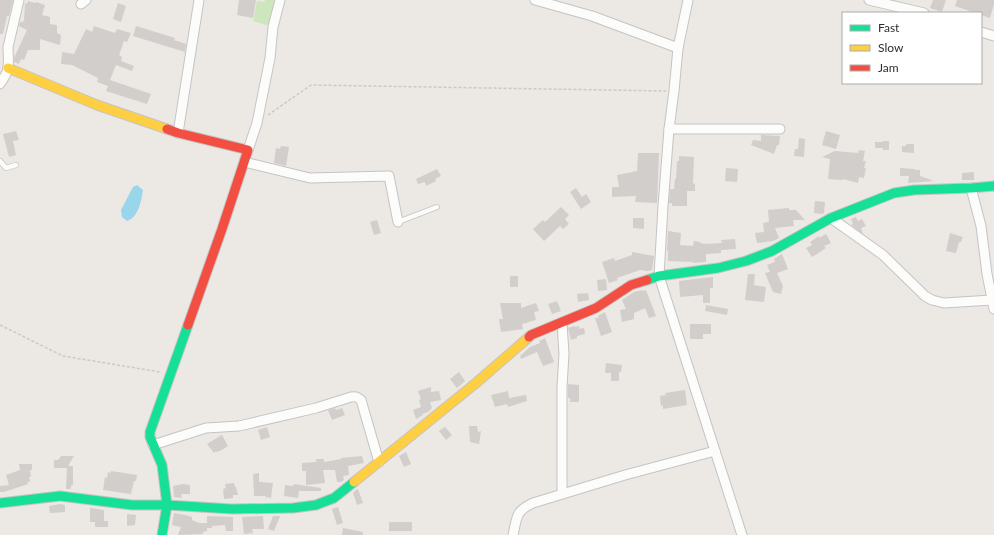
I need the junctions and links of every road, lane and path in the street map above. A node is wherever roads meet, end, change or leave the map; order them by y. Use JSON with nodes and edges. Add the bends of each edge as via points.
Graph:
{"nodes":[{"id":1,"x":19,"y":0,"type":"edge"},
{"id":2,"x":198,"y":0,"type":"edge"},
{"id":3,"x":280,"y":0,"type":"edge"},
{"id":4,"x":535,"y":0,"type":"edge"},
{"id":5,"x":688,"y":0,"type":"edge"},
{"id":6,"x":869,"y":0,"type":"edge"},
{"id":7,"x":920,"y":12,"type":"edge"},
{"id":8,"x":982,"y":32,"type":"edge"},
{"id":9,"x":993,"y":33,"type":"edge"},
{"id":10,"x":678,"y":48,"type":"junction"},
{"id":11,"x":8,"y":68,"type":"junction"},
{"id":12,"x":0,"y":84,"type":"edge"},
{"id":13,"x":674,"y":91,"type":"junction"},
{"id":14,"x":257,"y":123,"type":"junction"},
{"id":15,"x":669,"y":129,"type":"junction"},
{"id":16,"x":780,"y":129,"type":"dead end"},
{"id":17,"x":178,"y":133,"type":"junction"},
{"id":18,"x":248,"y":150,"type":"junction"},
{"id":19,"x":0,"y":161,"type":"edge"},
{"id":20,"x":244,"y":162,"type":"junction"},
{"id":21,"x":16,"y":165,"type":"dead end"},
{"id":22,"x":994,"y":186,"type":"edge"},
{"id":23,"x":971,"y":188,"type":"junction"},
{"id":24,"x":437,"y":207,"type":"dead end"},
{"id":25,"x":831,"y":218,"type":"junction"},
{"id":26,"x":398,"y":222,"type":"joint"},
{"id":27,"x":659,"y":276,"type":"junction"},
{"id":28,"x":992,"y":300,"type":"junction"},
{"id":29,"x":994,"y":309,"type":"edge"},
{"id":30,"x":562,"y":323,"type":"junction"},
{"id":31,"x":0,"y":325,"type":"edge"},
{"id":32,"x":170,"y":374,"type":"junction"},
{"id":33,"x":153,"y":445,"type":"junction"},
{"id":34,"x":715,"y":451,"type":"junction"},
{"id":35,"x":379,"y":462,"type":"junction"},
{"id":36,"x":562,"y":494,"type":"junction"},
{"id":37,"x":0,"y":502,"type":"edge"},
{"id":38,"x":168,"y":505,"type":"junction"},
{"id":39,"x":162,"y":535,"type":"edge"},
{"id":40,"x":513,"y":535,"type":"edge"},
{"id":41,"x":742,"y":535,"type":"edge"}],
"edges":[{"from":1,"to":11,"type":"street","via":[[8,48]]},
{"from":2,"to":17,"type":"street"},
{"from":3,"to":14,"type":"street"},
{"from":4,"to":10,"type":"street","via":[[592,16]]},
{"from":5,"to":10,"type":"street"},
{"from":6,"to":7,"type":"street"},
{"from":8,"to":9,"type":"street"},
{"from":10,"to":13,"type":"street"},
{"from":11,"to":12,"type":"street"},
{"from":11,"to":17,"type":"street","via":[[97,105]]},
{"from":13,"to":14,"type":"path","via":[[311,85]]},
{"from":13,"to":15,"type":"street"},
{"from":14,"to":18,"type":"street"},
{"from":15,"to":16,"type":"street"},
{"from":15,"to":27,"type":"street"},
{"from":17,"to":18,"type":"street"},
{"from":18,"to":20,"type":"street"},
{"from":19,"to":21,"type":"lane","via":[[6,168]]},
{"from":20,"to":26,"type":"street","via":[[310,178],[389,176]]},
{"from":20,"to":32,"type":"street"},
{"from":22,"to":23,"type":"street"},
{"from":23,"to":25,"type":"street","via":[[894,193]]},
{"from":23,"to":28,"type":"street","via":[[981,226]]},
{"from":24,"to":26,"type":"lane"},
{"from":25,"to":27,"type":"street","via":[[772,251],[746,261],[718,268]]},
{"from":25,"to":28,"type":"street","via":[[883,255],[932,300],[944,303]]},
{"from":27,"to":30,"type":"street","via":[[631,285],[596,308]]},
{"from":27,"to":34,"type":"street"},
{"from":28,"to":29,"type":"street"},
{"from":30,"to":35,"type":"street","via":[[531,335]]},
{"from":30,"to":36,"type":"street"},
{"from":31,"to":32,"type":"path","via":[[63,356]]},
{"from":32,"to":33,"type":"street","via":[[151,427],[150,437]]},
{"from":33,"to":35,"type":"street","via":[[206,428],[239,426],[355,396],[361,400]]},
{"from":33,"to":38,"type":"street","via":[[162,464]]},
{"from":34,"to":36,"type":"street"},
{"from":34,"to":41,"type":"street"},
{"from":35,"to":38,"type":"street","via":[[334,498],[316,505],[232,509]]},
{"from":36,"to":40,"type":"street","via":[[524,507],[517,516]]},
{"from":37,"to":38,"type":"street","via":[[60,496],[132,505]]},
{"from":38,"to":39,"type":"street"}]}
